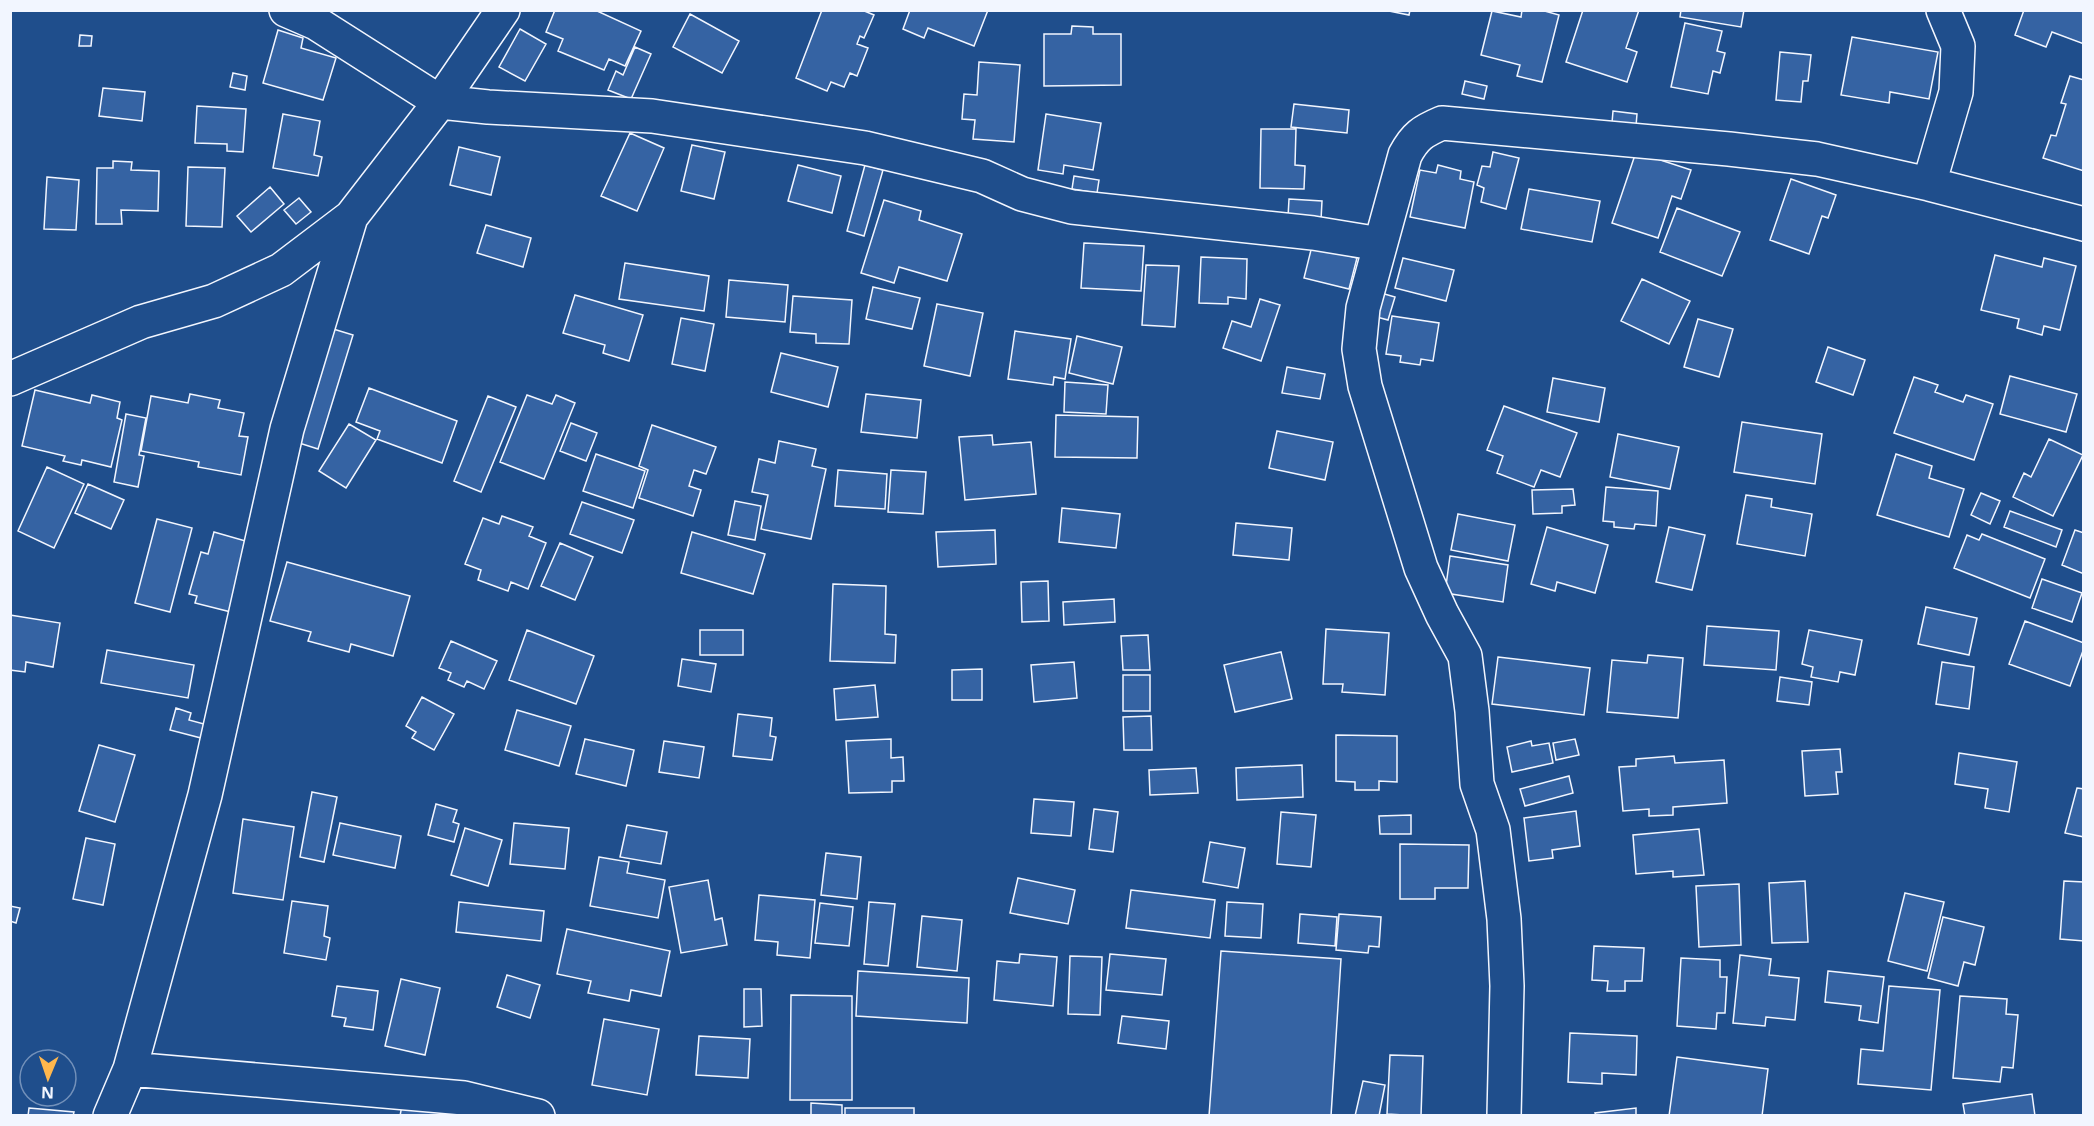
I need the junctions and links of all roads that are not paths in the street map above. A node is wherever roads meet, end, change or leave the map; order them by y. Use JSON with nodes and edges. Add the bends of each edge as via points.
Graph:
{"nodes":[{"id":1,"x":286,"y":10,"type":"edge"},
{"id":2,"x":503,"y":10,"type":"edge"},
{"id":3,"x":1942,"y":10,"type":"edge"},
{"id":4,"x":440,"y":102,"type":"junction"},
{"id":5,"x":1929,"y":184,"type":"junction"},
{"id":6,"x":351,"y":217,"type":"junction"},
{"id":7,"x":2084,"y":224,"type":"edge"},
{"id":8,"x":1380,"y":244,"type":"junction"},
{"id":9,"x":10,"y":380,"type":"edge"},
{"id":10,"x":130,"y":1069,"type":"junction"},
{"id":11,"x":110,"y":1116,"type":"edge"},
{"id":12,"x":538,"y":1116,"type":"edge"},
{"id":13,"x":1504,"y":1116,"type":"edge"}],
"edges":[{"from":1,"to":4,"type":"street","via":[[315,23]]},
{"from":2,"to":4,"type":"street"},
{"from":3,"to":5,"type":"street","via":[[1958,46],[1956,92]]},
{"from":4,"to":6,"type":"street"},
{"from":4,"to":8,"type":"street","via":[[652,116],[853,146],[981,176],[1022,194],[1071,207]]},
{"from":5,"to":7,"type":"street"},
{"from":5,"to":8,"type":"street","via":[[1817,159],[1442,123],[1412,141]]},
{"from":6,"to":9,"type":"street","via":[[281,270],[214,301],[141,322]]},
{"from":6,"to":10,"type":"street","via":[[287,429],[205,795]]},
{"from":8,"to":13,"type":"street","via":[[1363,308],[1359,349],[1365,386],[1421,568],[1465,656],[1478,784],[1494,830],[1504,919],[1508,986]]},
{"from":10,"to":11,"type":"street"},
{"from":10,"to":12,"type":"street","via":[[464,1098]]}]}
